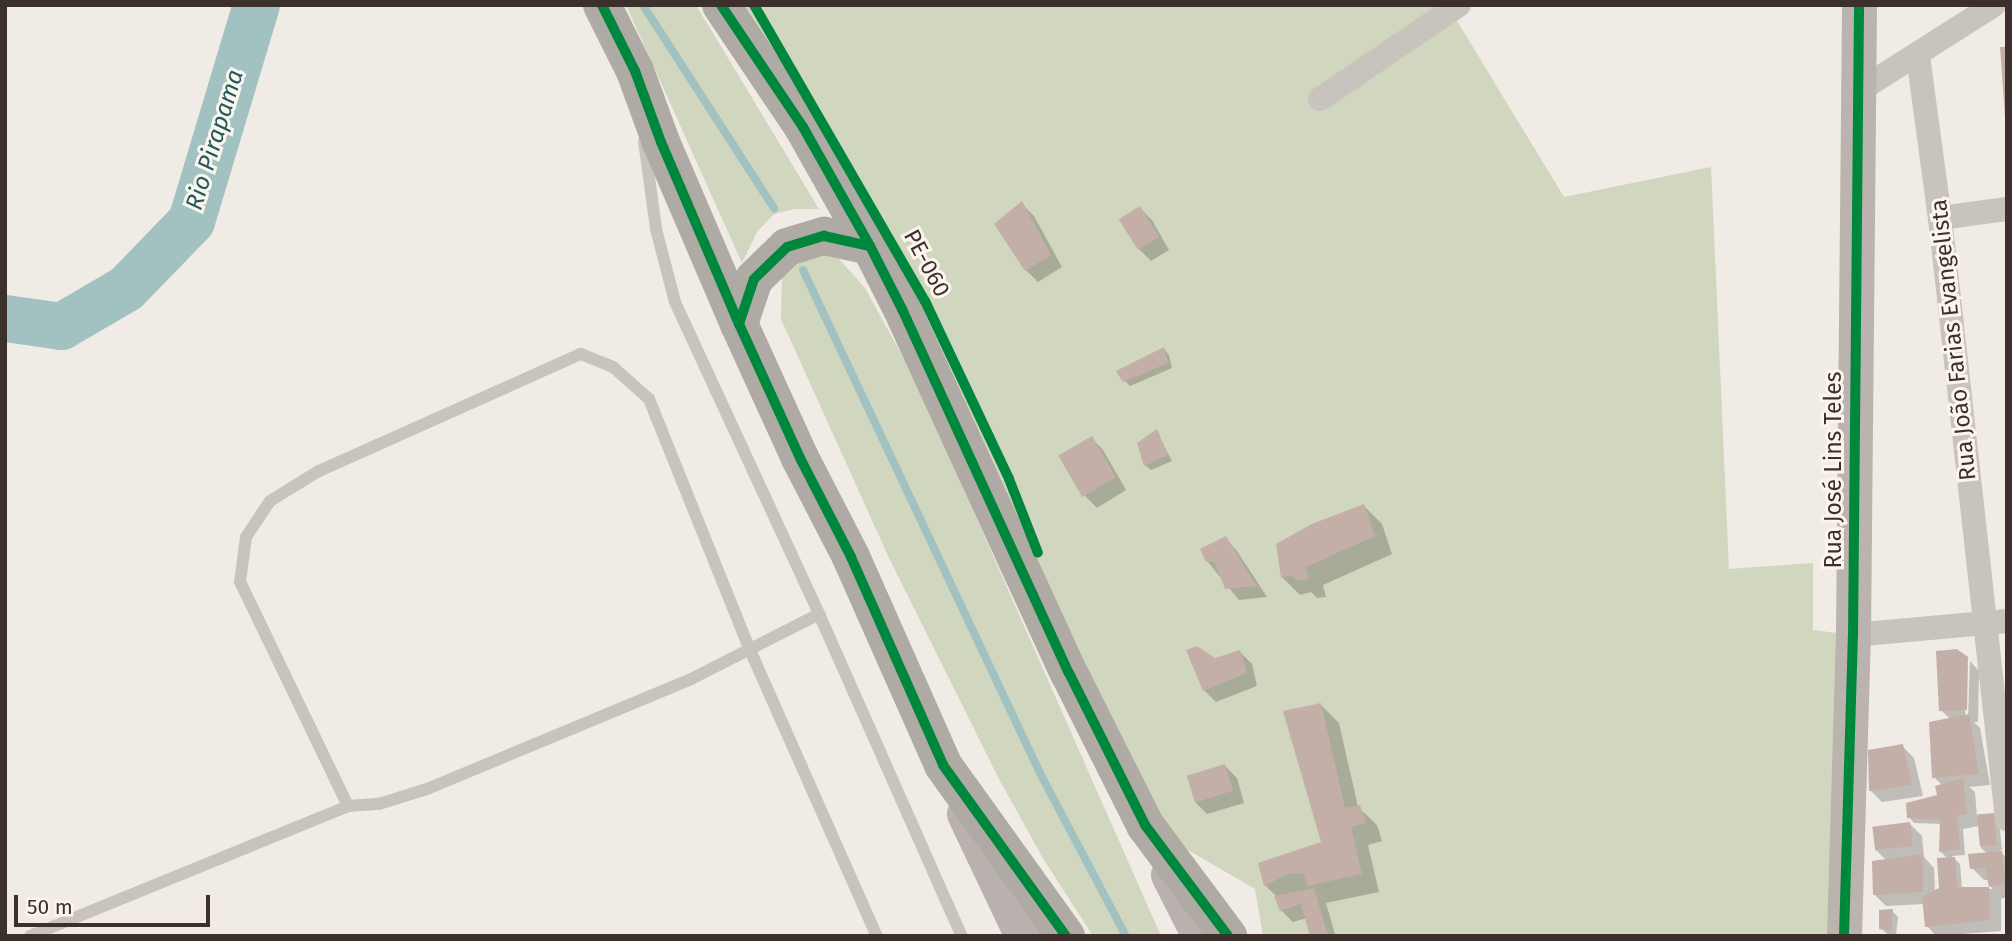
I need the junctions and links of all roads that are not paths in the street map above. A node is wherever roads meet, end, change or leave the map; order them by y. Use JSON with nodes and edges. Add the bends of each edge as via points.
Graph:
{"nodes":[{"id":1,"x":602,"y":5,"type":"edge"},
{"id":2,"x":721,"y":5,"type":"edge"},
{"id":3,"x":1459,"y":5,"type":"edge"},
{"id":4,"x":1859,"y":5,"type":"edge"},
{"id":5,"x":1994,"y":5,"type":"edge"},
{"id":6,"x":1919,"y":56,"type":"junction"},
{"id":7,"x":635,"y":71,"type":"junction"},
{"id":8,"x":1857,"y":92,"type":"junction"},
{"id":9,"x":1320,"y":99,"type":"dead end"},
{"id":10,"x":2007,"y":209,"type":"edge"},
{"id":11,"x":1940,"y":218,"type":"junction"},
{"id":12,"x":870,"y":246,"type":"junction"},
{"id":13,"x":738,"y":324,"type":"junction"},
{"id":14,"x":819,"y":614,"type":"junction"},
{"id":15,"x":1995,"y":623,"type":"edge"},
{"id":16,"x":1853,"y":635,"type":"junction"},
{"id":17,"x":750,"y":650,"type":"junction"},
{"id":18,"x":943,"y":765,"type":"junction"},
{"id":19,"x":348,"y":806,"type":"junction"},
{"id":20,"x":2007,"y":819,"type":"edge"},
{"id":21,"x":1145,"y":825,"type":"junction"},
{"id":22,"x":30,"y":936,"type":"edge"},
{"id":23,"x":877,"y":936,"type":"edge"},
{"id":24,"x":962,"y":936,"type":"edge"},
{"id":25,"x":1024,"y":936,"type":"edge"},
{"id":26,"x":1066,"y":936,"type":"edge"},
{"id":27,"x":1200,"y":936,"type":"edge"},
{"id":28,"x":1227,"y":936,"type":"edge"},
{"id":29,"x":1844,"y":936,"type":"edge"}],
"edges":[{"from":1,"to":7,"type":"highway"},
{"from":2,"to":12,"type":"highway","number":"PE-060","via":[[803,127]]},
{"from":3,"to":9,"type":"street"},
{"from":4,"to":8,"type":"street","name":"Rua José Lins Teles"},
{"from":5,"to":6,"type":"street"},
{"from":6,"to":8,"type":"street"},
{"from":6,"to":11,"type":"street","name":"Rua João Farias Evangelista"},
{"from":7,"to":13,"type":"highway","via":[[660,142]]},
{"from":7,"to":14,"type":"lane","via":[[656,229],[674,302]]},
{"from":8,"to":16,"type":"street","name":"Rua José Lins Teles"},
{"from":10,"to":11,"type":"street"},
{"from":11,"to":15,"type":"street","name":"Rua João Farias Evangelista"},
{"from":12,"to":13,"type":"highway","via":[[824,236],[787,247],[754,279]]},
{"from":12,"to":21,"type":"highway","number":"PE-060"},
{"from":13,"to":18,"type":"highway"},
{"from":14,"to":17,"type":"lane"},
{"from":14,"to":24,"type":"lane"},
{"from":15,"to":16,"type":"street"},
{"from":15,"to":20,"type":"street","name":"Rua João Farias Evangelista"},
{"from":16,"to":29,"type":"street","name":"Rua José Lins Teles"},
{"from":17,"to":19,"type":"lane","via":[[427,789],[379,804]]},
{"from":17,"to":19,"type":"lane","via":[[649,399],[613,367],[581,354],[319,471],[270,501],[246,537],[240,582]]},
{"from":17,"to":23,"type":"lane"},
{"from":18,"to":25,"type":"main road"},
{"from":18,"to":26,"type":"highway"},
{"from":19,"to":22,"type":"lane"},
{"from":21,"to":27,"type":"main road"},
{"from":21,"to":28,"type":"highway","number":"PE-060"}]}
